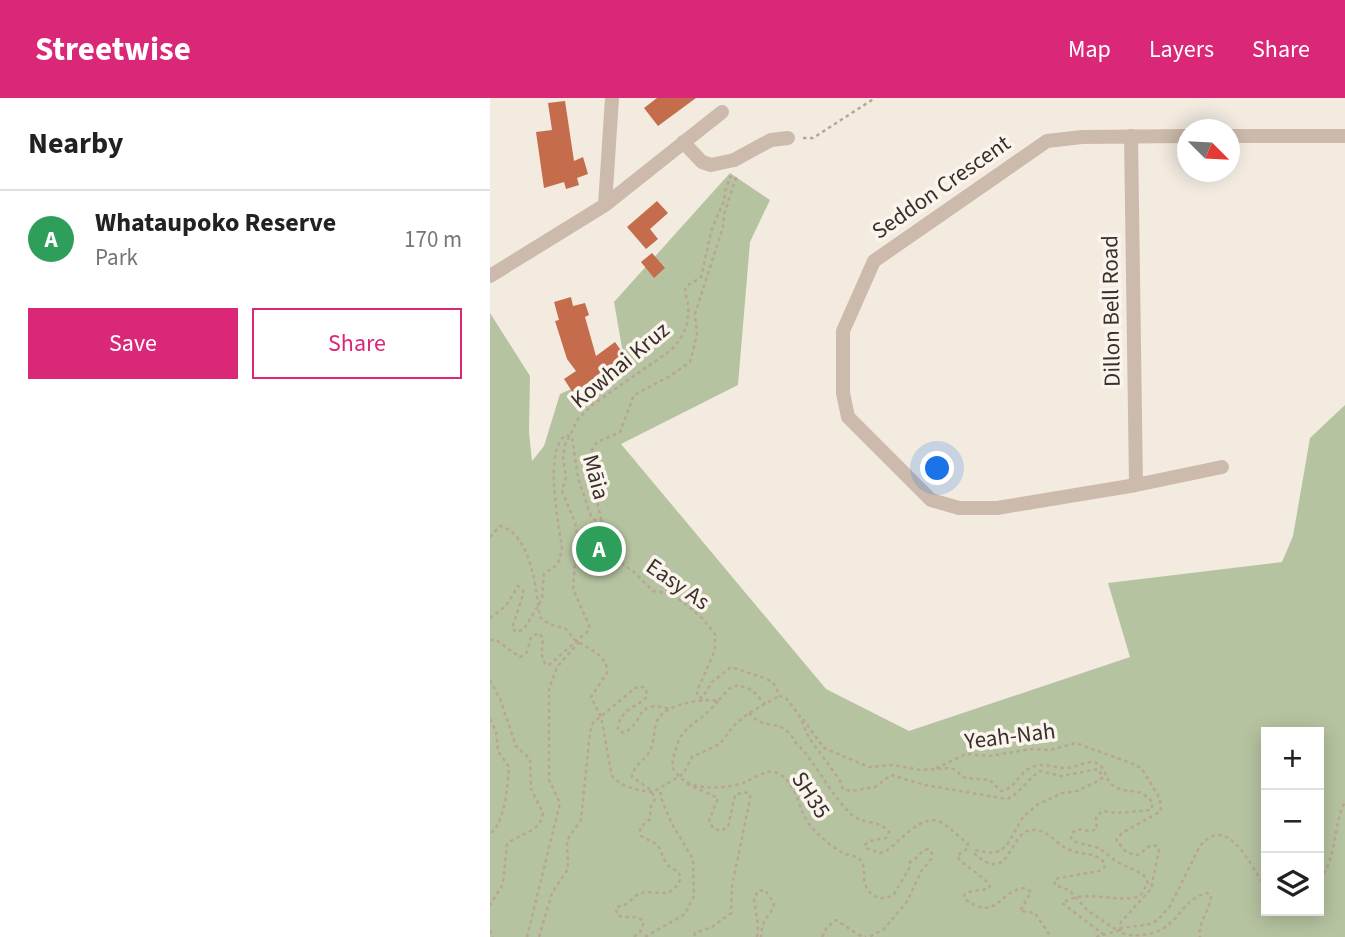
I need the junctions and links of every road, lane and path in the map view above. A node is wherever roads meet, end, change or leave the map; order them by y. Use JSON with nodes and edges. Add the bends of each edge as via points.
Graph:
{"nodes":[{"id":1,"x":612,"y":98,"type":"edge"},
{"id":2,"x":875,"y":98,"type":"edge"},
{"id":3,"x":722,"y":111,"type":"dead end"},
{"id":4,"x":1131,"y":136,"type":"junction"},
{"id":5,"x":1177,"y":136,"type":"edge"},
{"id":6,"x":1240,"y":136,"type":"edge"},
{"id":7,"x":1345,"y":136,"type":"edge"},
{"id":8,"x":788,"y":138,"type":"joint"},
{"id":9,"x":683,"y":142,"type":"junction"},
{"id":10,"x":740,"y":157,"type":"junction"},
{"id":11,"x":605,"y":205,"type":"junction"},
{"id":12,"x":490,"y":276,"type":"edge"},
{"id":13,"x":568,"y":435,"type":"junction"},
{"id":14,"x":1222,"y":467,"type":"dead end"},
{"id":15,"x":1136,"y":485,"type":"junction"},
{"id":16,"x":601,"y":519,"type":"junction"},
{"id":17,"x":490,"y":537,"type":"edge"},
{"id":18,"x":538,"y":605,"type":"junction"},
{"id":19,"x":490,"y":618,"type":"edge"},
{"id":20,"x":490,"y":640,"type":"edge"},
{"id":21,"x":578,"y":642,"type":"junction"},
{"id":22,"x":490,"y":680,"type":"edge"},
{"id":23,"x":780,"y":696,"type":"junction"},
{"id":24,"x":718,"y":701,"type":"junction"},
{"id":25,"x":765,"y":704,"type":"junction"},
{"id":26,"x":670,"y":709,"type":"junction"},
{"id":27,"x":749,"y":713,"type":"junction"},
{"id":28,"x":799,"y":715,"type":"junction"},
{"id":29,"x":601,"y":716,"type":"junction"},
{"id":30,"x":490,"y":719,"type":"edge"},
{"id":31,"x":934,"y":769,"type":"junction"},
{"id":32,"x":679,"y":778,"type":"junction"},
{"id":33,"x":660,"y":788,"type":"junction"},
{"id":34,"x":653,"y":792,"type":"junction"},
{"id":35,"x":1345,"y":803,"type":"edge"},
{"id":36,"x":490,"y":834,"type":"edge"},
{"id":37,"x":1324,"y":872,"type":"edge"},
{"id":38,"x":1261,"y":881,"type":"edge"},
{"id":39,"x":1075,"y":898,"type":"junction"},
{"id":40,"x":490,"y":905,"type":"edge"},
{"id":41,"x":1121,"y":929,"type":"junction"},
{"id":42,"x":490,"y":930,"type":"edge"},
{"id":43,"x":1105,"y":936,"type":"edge"},
{"id":44,"x":493,"y":937,"type":"edge"},
{"id":45,"x":527,"y":937,"type":"edge"},
{"id":46,"x":539,"y":937,"type":"edge"},
{"id":47,"x":634,"y":937,"type":"edge"},
{"id":48,"x":645,"y":937,"type":"edge"},
{"id":49,"x":694,"y":937,"type":"edge"},
{"id":50,"x":759,"y":937,"type":"edge"},
{"id":51,"x":822,"y":937,"type":"edge"},
{"id":52,"x":868,"y":937,"type":"edge"},
{"id":53,"x":1051,"y":937,"type":"edge"},
{"id":54,"x":1096,"y":937,"type":"edge"},
{"id":55,"x":1200,"y":937,"type":"edge"}],
"edges":[{"from":1,"to":11,"type":"street"},
{"from":2,"to":8,"type":"path","via":[[813,138]]},
{"from":3,"to":9,"type":"street"},
{"from":4,"to":5,"type":"street","name":"Seddon Crescent"},
{"from":4,"to":15,"type":"street","name":"Dillon Bell Road"},
{"from":4,"to":15,"type":"street","name":"Seddon Crescent","via":[[1048,141],[874,261],[844,331],[842,363],[848,417],[931,500],[959,508],[997,508]]},
{"from":6,"to":7,"type":"street"},
{"from":8,"to":10,"type":"street","via":[[771,140]]},
{"from":9,"to":10,"type":"street","via":[[711,165]]},
{"from":9,"to":11,"type":"street"},
{"from":10,"to":13,"type":"path","name":"Kowhai Kruz","via":[[712,228],[701,277],[685,292],[688,324],[680,341],[592,405]]},
{"from":10,"to":16,"type":"path","name":"Māia","via":[[695,314],[690,362],[634,395],[620,432],[597,442],[591,451]]},
{"from":11,"to":12,"type":"street"},
{"from":13,"to":16,"type":"path","name":"Māia","via":[[591,516]]},
{"from":13,"to":18,"type":"path","name":"Māia","via":[[558,445],[554,477],[562,554],[558,564],[544,574]]},
{"from":13,"to":21,"type":"path","name":"Kowhai Kruz","via":[[562,491],[575,522],[573,589],[589,625]]},
{"from":14,"to":15,"type":"street","name":"Seddon Crescent"},
{"from":16,"to":23,"type":"path","name":"Easy As","via":[[617,560],[653,591],[672,594],[715,634],[715,650],[697,696],[702,698],[712,682],[731,667],[767,679]]},
{"from":17,"to":18,"type":"path","via":[[500,526],[518,539],[535,580]]},
{"from":18,"to":19,"type":"path","name":"Māia","via":[[524,629],[513,630],[523,595],[518,586],[506,606]]},
{"from":18,"to":21,"type":"path","via":[[543,621],[566,629]]},
{"from":20,"to":21,"type":"path","via":[[520,657],[527,652],[531,637],[539,633],[547,665]]},
{"from":21,"to":29,"type":"path","via":[[606,663],[607,673],[591,697]]},
{"from":21,"to":45,"type":"path","via":[[557,667],[550,689],[550,780],[560,803]]},
{"from":22,"to":40,"type":"path","via":[[516,746],[530,759],[531,789],[543,813],[533,830],[507,844],[503,884]]},
{"from":23,"to":25,"type":"path"},
{"from":23,"to":28,"type":"path"},
{"from":24,"to":25,"type":"path","via":[[737,685],[752,690]]},
{"from":24,"to":26,"type":"path"},
{"from":24,"to":32,"type":"path","via":[[678,738],[672,766]]},
{"from":25,"to":27,"type":"path"},
{"from":26,"to":29,"type":"path","via":[[650,706],[628,731],[618,730],[623,713],[647,697],[640,686]]},
{"from":26,"to":34,"type":"path","via":[[660,716],[650,752],[632,773],[633,779]]},
{"from":27,"to":32,"type":"path","via":[[720,744],[692,757]]},
{"from":27,"to":53,"type":"path","via":[[759,723],[786,728],[855,817],[886,828],[886,838],[869,841],[866,848],[886,851],[924,822],[940,822],[968,844],[957,856],[959,860],[990,886],[967,892],[965,899],[988,908],[1016,888],[1025,888],[1030,897],[1020,911],[1035,913]]},
{"from":28,"to":31,"type":"path","via":[[829,752],[869,767]]},
{"from":28,"to":39,"type":"path","via":[[815,747],[843,789],[850,792],[881,785],[891,775],[1007,799],[1040,771],[1061,776],[1097,769],[1102,773],[1100,780],[1037,805],[1000,851],[974,853],[999,864],[1028,829],[1041,830],[1067,850],[1099,856],[1105,863],[1099,871],[1054,880]]},
{"from":29,"to":34,"type":"path","via":[[612,776],[627,786]]},
{"from":29,"to":46,"type":"path","via":[[590,732],[581,820],[567,841],[568,869],[552,893]]},
{"from":30,"to":36,"type":"path","via":[[498,751],[509,767],[505,801]]},
{"from":31,"to":39,"type":"path","via":[[954,769],[965,778],[990,780],[1001,791],[1036,765],[1070,768],[1095,762],[1112,785],[1142,792],[1153,803],[1151,810],[1102,811],[1096,818],[1097,829],[1077,829],[1072,838],[1143,874],[1146,890],[1130,900]]},
{"from":31,"to":41,"type":"path","name":"Yeah-Nah","via":[[966,754],[1050,750],[1076,743],[1142,769],[1160,799],[1161,811],[1116,839],[1127,853],[1138,855],[1151,845],[1159,850],[1151,889],[1121,922]]},
{"from":32,"to":33,"type":"path"},
{"from":32,"to":49,"type":"path","via":[[719,798],[709,821],[720,831],[728,827],[735,795],[750,794],[731,914]]},
{"from":32,"to":52,"type":"path","name":"SH35","via":[[711,788],[743,783],[767,772],[782,776],[796,795],[806,822],[843,853],[862,862],[868,891],[876,897],[894,894],[910,862],[920,852],[932,852],[906,903],[884,929]]},
{"from":33,"to":34,"type":"path"},
{"from":33,"to":48,"type":"path","via":[[672,824],[693,859],[694,896],[685,914]]},
{"from":34,"to":47,"type":"path","via":[[651,816],[640,833],[660,846],[667,865],[681,877],[661,895],[639,894],[616,908],[620,917],[639,917],[644,922]]},
{"from":35,"to":37,"type":"path"},
{"from":38,"to":41,"type":"path","via":[[1238,845],[1218,835],[1207,838],[1165,913],[1150,924]]},
{"from":39,"to":41,"type":"path","via":[[1105,923]]},
{"from":39,"to":43,"type":"path","via":[[1062,903]]},
{"from":41,"to":43,"type":"path"},
{"from":41,"to":55,"type":"path","via":[[1121,933],[1134,936],[1156,933],[1174,922],[1192,900],[1207,893],[1211,901],[1199,928]]},
{"from":42,"to":44,"type":"path"},
{"from":43,"to":54,"type":"path"},
{"from":50,"to":50,"type":"path","via":[[774,903],[765,890],[754,898]]},
{"from":51,"to":52,"type":"path","name":"SH35","via":[[836,920]]}]}
